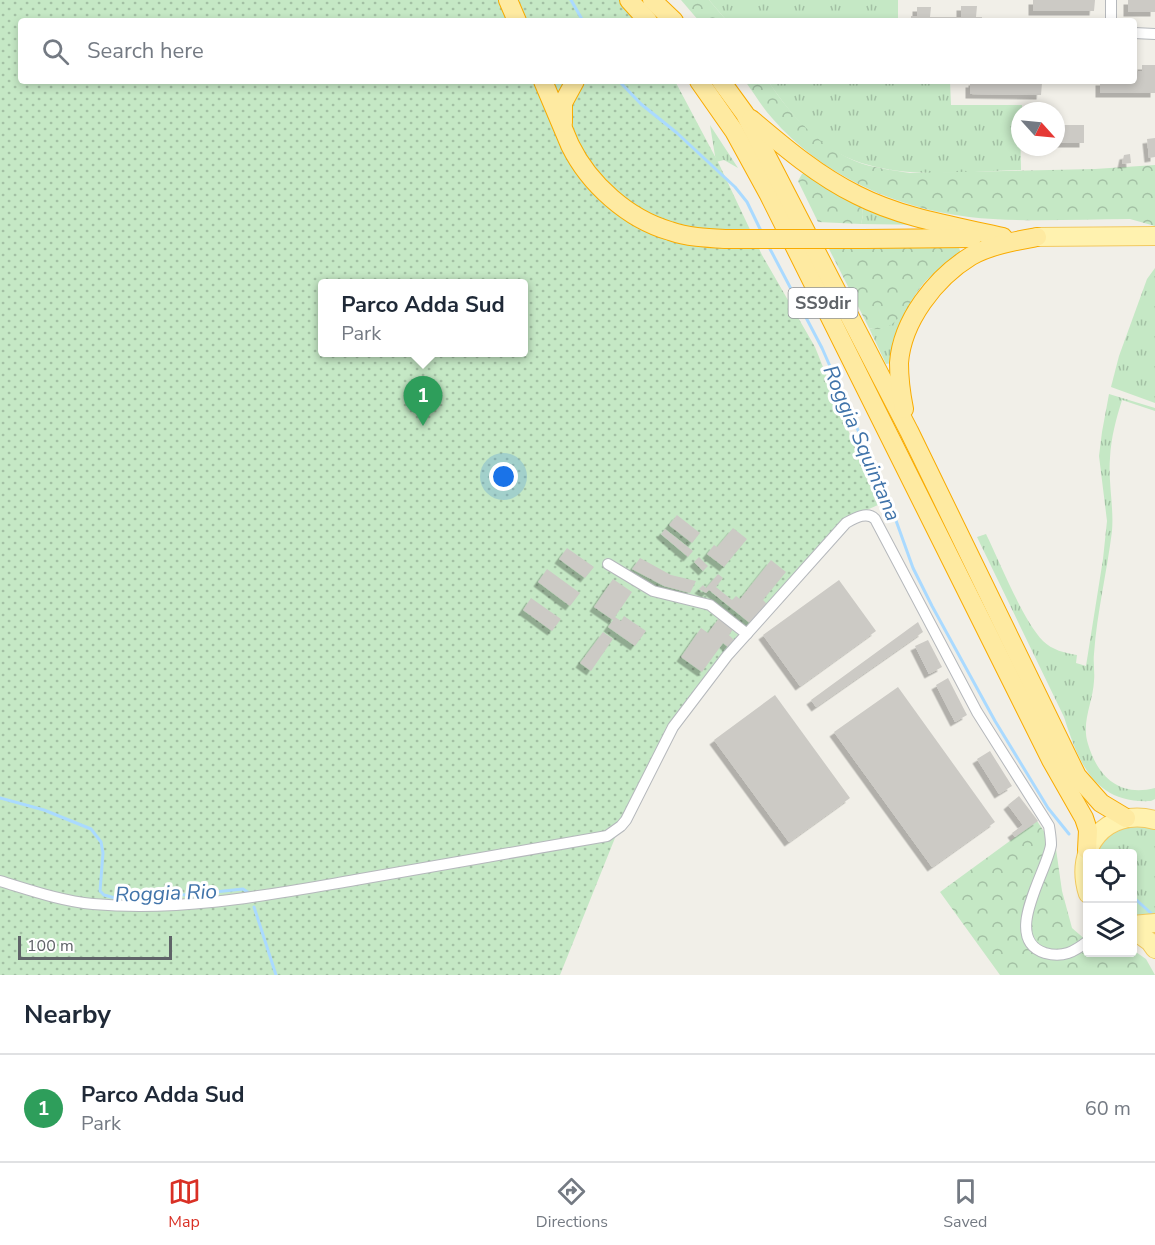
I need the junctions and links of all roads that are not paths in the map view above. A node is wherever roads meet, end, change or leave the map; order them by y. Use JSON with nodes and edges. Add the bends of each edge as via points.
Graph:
{"nodes":[{"id":1,"x":508,"y":0,"type":"edge"},
{"id":2,"x":629,"y":0,"type":"edge"},
{"id":3,"x":652,"y":0,"type":"edge"},
{"id":4,"x":1111,"y":0,"type":"edge"},
{"id":5,"x":516,"y":18,"type":"edge"},
{"id":6,"x":645,"y":18,"type":"edge"},
{"id":7,"x":671,"y":18,"type":"edge"},
{"id":8,"x":1111,"y":18,"type":"edge"},
{"id":9,"x":1137,"y":33,"type":"edge"},
{"id":10,"x":1155,"y":34,"type":"edge"},
{"id":11,"x":544,"y":84,"type":"edge"},
{"id":12,"x":572,"y":84,"type":"edge"},
{"id":13,"x":701,"y":84,"type":"edge"},
{"id":14,"x":723,"y":84,"type":"edge"},
{"id":15,"x":746,"y":114,"type":"junction"},
{"id":16,"x":564,"y":128,"type":"junction"},
{"id":17,"x":1152,"y":236,"type":"edge"},
{"id":18,"x":1004,"y":237,"type":"junction"},
{"id":19,"x":1037,"y":237,"type":"junction"},
{"id":20,"x":909,"y":431,"type":"junction"},
{"id":21,"x":608,"y":564,"type":"dead end"},
{"id":22,"x":747,"y":634,"type":"junction"},
{"id":23,"x":1126,"y":818,"type":"junction"},
{"id":24,"x":1155,"y":820,"type":"edge"},
{"id":25,"x":1087,"y":849,"type":"edge"},
{"id":26,"x":1088,"y":849,"type":"edge"},
{"id":27,"x":0,"y":881,"type":"edge"},
{"id":28,"x":1155,"y":923,"type":"edge"},
{"id":29,"x":1137,"y":926,"type":"edge"},
{"id":30,"x":1137,"y":931,"type":"edge"},
{"id":31,"x":1083,"y":944,"type":"edge"},
{"id":32,"x":1155,"y":948,"type":"edge"}],
"edges":[{"from":1,"to":5,"type":"highway"},
{"from":2,"to":6,"type":"highway"},
{"from":3,"to":7,"type":"highway"},
{"from":4,"to":8,"type":"street"},
{"from":9,"to":10,"type":"street"},
{"from":11,"to":16,"type":"highway"},
{"from":12,"to":16,"type":"highway","via":[[563,103]]},
{"from":13,"to":25,"type":"highway","number":"SS9dir","via":[[734,131],[770,195],[1051,760],[1084,818]]},
{"from":14,"to":15,"type":"highway","number":"SS9dir"},
{"from":15,"to":18,"type":"highway","via":[[816,171],[855,195],[892,210]]},
{"from":15,"to":20,"type":"highway","number":"SS9dir"},
{"from":16,"to":18,"type":"highway","bridge":true,"via":[[571,147],[599,186],[645,222],[670,232],[725,239]]},
{"from":17,"to":19,"type":"main road"},
{"from":18,"to":19,"type":"highway"},
{"from":19,"to":20,"type":"highway","via":[[1006,242],[971,256],[941,280],[921,305],[906,332],[899,362]]},
{"from":20,"to":23,"type":"highway","number":"SS9dir","via":[[1077,776],[1101,803]]},
{"from":21,"to":22,"type":"street","via":[[653,591],[711,605]]},
{"from":22,"to":27,"type":"street","via":[[672,727],[626,820],[607,836],[193,905],[92,904]]},
{"from":22,"to":31,"type":"street","via":[[846,523],[864,515],[873,517],[977,712],[1049,826],[1048,854],[1025,923],[1028,935],[1034,946],[1055,955],[1066,955]]},
{"from":23,"to":24,"type":"main road"},
{"from":23,"to":26,"type":"main road","via":[[1097,834]]},
{"from":28,"to":29,"type":"main road"},
{"from":30,"to":32,"type":"main road"}]}
